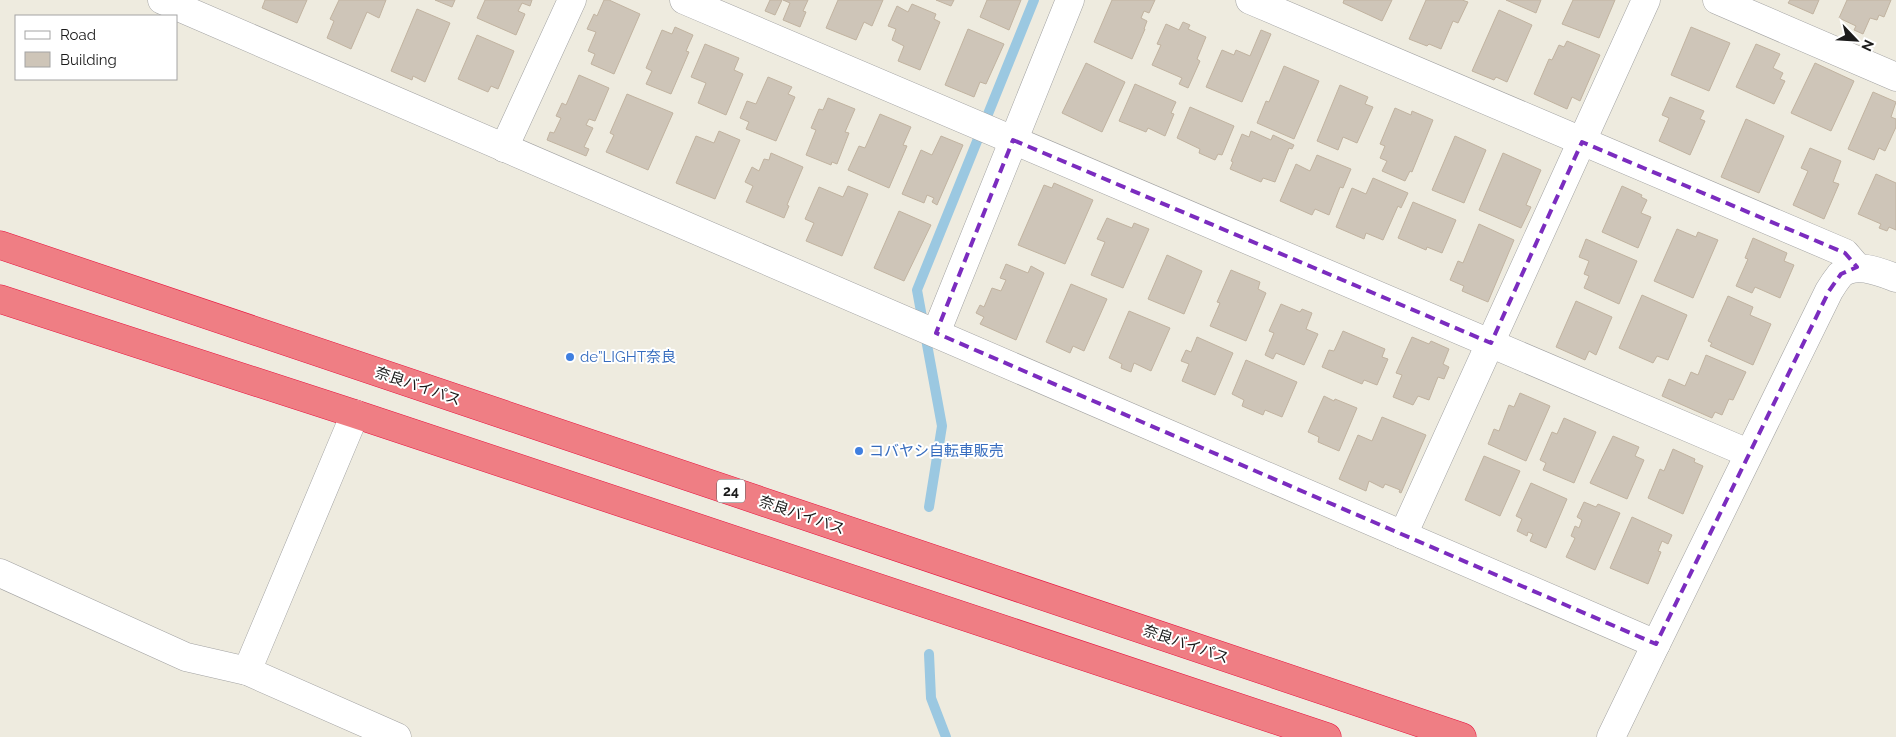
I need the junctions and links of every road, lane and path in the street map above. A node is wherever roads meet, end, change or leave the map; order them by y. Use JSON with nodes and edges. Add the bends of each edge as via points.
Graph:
{"nodes":[{"id":1,"x":162,"y":0,"type":"edge"},
{"id":2,"x":572,"y":0,"type":"edge"},
{"id":3,"x":684,"y":0,"type":"edge"},
{"id":4,"x":1070,"y":0,"type":"edge"},
{"id":5,"x":1250,"y":0,"type":"edge"},
{"id":6,"x":1646,"y":0,"type":"edge"},
{"id":7,"x":1717,"y":0,"type":"edge"},
{"id":8,"x":1896,"y":77,"type":"edge"},
{"id":9,"x":1014,"y":140,"type":"junction"},
{"id":10,"x":1582,"y":142,"type":"junction"},
{"id":11,"x":504,"y":148,"type":"junction"},
{"id":12,"x":0,"y":245,"type":"edge"},
{"id":13,"x":1857,"y":267,"type":"junction"},
{"id":14,"x":1896,"y":278,"type":"edge"},
{"id":15,"x":0,"y":299,"type":"edge"},
{"id":16,"x":936,"y":332,"type":"junction"},
{"id":17,"x":1491,"y":343,"type":"junction"},
{"id":18,"x":355,"y":414,"type":"junction"},
{"id":19,"x":1748,"y":452,"type":"junction"},
{"id":20,"x":1404,"y":535,"type":"junction"},
{"id":21,"x":0,"y":573,"type":"edge"},
{"id":22,"x":1656,"y":644,"type":"junction"},
{"id":23,"x":247,"y":671,"type":"junction"},
{"id":24,"x":397,"y":737,"type":"edge"},
{"id":25,"x":1327,"y":737,"type":"edge"},
{"id":26,"x":1462,"y":737,"type":"edge"},
{"id":27,"x":1611,"y":737,"type":"edge"}],
"edges":[{"from":1,"to":11,"type":"street"},
{"from":2,"to":11,"type":"street"},
{"from":3,"to":9,"type":"street"},
{"from":4,"to":9,"type":"street"},
{"from":5,"to":10,"type":"street"},
{"from":6,"to":10,"type":"street"},
{"from":7,"to":8,"type":"street"},
{"from":9,"to":16,"type":"street"},
{"from":9,"to":17,"type":"street"},
{"from":10,"to":13,"type":"street","via":[[1845,253]]},
{"from":10,"to":17,"type":"street"},
{"from":11,"to":16,"type":"street"},
{"from":12,"to":26,"type":"highway","name":"奈良バイパス","number":"24"},
{"from":13,"to":14,"type":"street"},
{"from":13,"to":19,"type":"street","via":[[1841,274],[1829,292]]},
{"from":15,"to":18,"type":"highway"},
{"from":16,"to":20,"type":"street"},
{"from":17,"to":19,"type":"street"},
{"from":17,"to":20,"type":"street"},
{"from":18,"to":23,"type":"street"},
{"from":18,"to":25,"type":"highway"},
{"from":19,"to":22,"type":"street"},
{"from":20,"to":22,"type":"street"},
{"from":21,"to":23,"type":"street","via":[[186,657]]},
{"from":22,"to":27,"type":"street"},
{"from":23,"to":24,"type":"street"}]}
